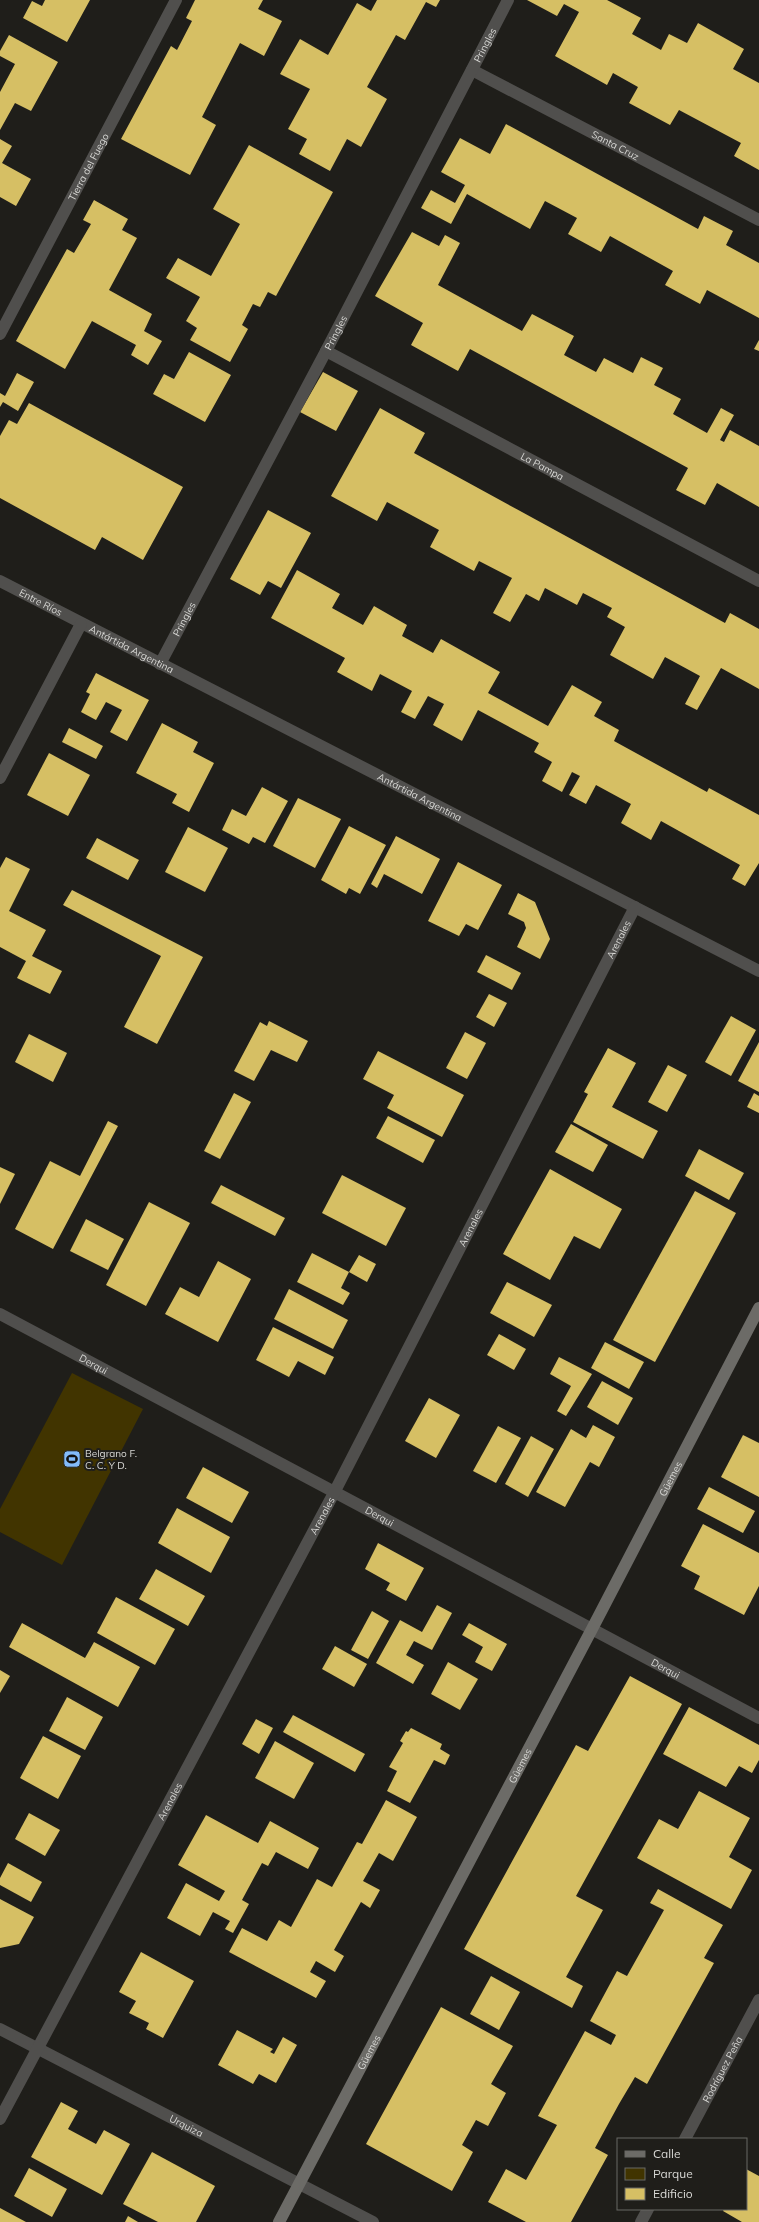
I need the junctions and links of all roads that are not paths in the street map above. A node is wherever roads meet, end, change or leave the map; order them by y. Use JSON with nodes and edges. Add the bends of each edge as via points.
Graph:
{"nodes":[{"id":1,"x":176,"y":0,"type":"edge"},
{"id":2,"x":508,"y":0,"type":"edge"},
{"id":3,"x":472,"y":70,"type":"junction"},
{"id":4,"x":759,"y":220,"type":"edge"},
{"id":5,"x":0,"y":334,"type":"edge"},
{"id":6,"x":326,"y":351,"type":"junction"},
{"id":7,"x":0,"y":581,"type":"edge"},
{"id":8,"x":759,"y":581,"type":"edge"},
{"id":9,"x":81,"y":624,"type":"junction"},
{"id":10,"x":160,"y":664,"type":"junction"},
{"id":11,"x":0,"y":778,"type":"edge"},
{"id":12,"x":635,"y":907,"type":"junction"},
{"id":13,"x":759,"y":971,"type":"edge"},
{"id":14,"x":759,"y":1308,"type":"edge"},
{"id":15,"x":0,"y":1314,"type":"edge"},
{"id":16,"x":335,"y":1491,"type":"junction"},
{"id":17,"x":592,"y":1629,"type":"junction"},
{"id":18,"x":759,"y":1718,"type":"edge"},
{"id":19,"x":759,"y":2000,"type":"edge"},
{"id":20,"x":0,"y":2029,"type":"edge"},
{"id":21,"x":37,"y":2048,"type":"junction"},
{"id":22,"x":0,"y":2119,"type":"edge"},
{"id":23,"x":686,"y":2138,"type":"edge"},
{"id":24,"x":299,"y":2183,"type":"junction"},
{"id":25,"x":647,"y":2210,"type":"edge"},
{"id":26,"x":278,"y":2222,"type":"edge"},
{"id":27,"x":373,"y":2222,"type":"edge"},
{"id":28,"x":641,"y":2222,"type":"edge"}],
"edges":[{"from":1,"to":5,"type":"street","name":"Tierra del Fuego"},
{"from":2,"to":3,"type":"street","name":"Pringles"},
{"from":3,"to":4,"type":"street","name":"Santa Cruz"},
{"from":3,"to":6,"type":"street","name":"Pringles"},
{"from":6,"to":8,"type":"street","name":"La Pampa"},
{"from":6,"to":10,"type":"street","name":"Pringles"},
{"from":7,"to":9,"type":"street","name":"Entre Ríos"},
{"from":9,"to":10,"type":"street","name":"Antártida Argentina"},
{"from":9,"to":11,"type":"street"},
{"from":10,"to":12,"type":"street","name":"Antártida Argentina"},
{"from":12,"to":13,"type":"street","name":"Antártida Argentina"},
{"from":12,"to":16,"type":"street","name":"Arenales"},
{"from":14,"to":17,"type":"street","name":"Güemes"},
{"from":15,"to":16,"type":"street","name":"Derqui"},
{"from":16,"to":17,"type":"street","name":"Derqui"},
{"from":16,"to":21,"type":"street","name":"Arenales"},
{"from":17,"to":18,"type":"street","name":"Derqui"},
{"from":17,"to":24,"type":"street","name":"Güemes"},
{"from":19,"to":23,"type":"street","name":"Rodríguez Peña"},
{"from":20,"to":21,"type":"street","name":"Urquiza"},
{"from":21,"to":22,"type":"street","name":"Arenales"},
{"from":21,"to":24,"type":"street","name":"Urquiza"},
{"from":24,"to":26,"type":"street","name":"Güemes"},
{"from":24,"to":27,"type":"street","name":"Urquiza"},
{"from":25,"to":28,"type":"street"}]}
